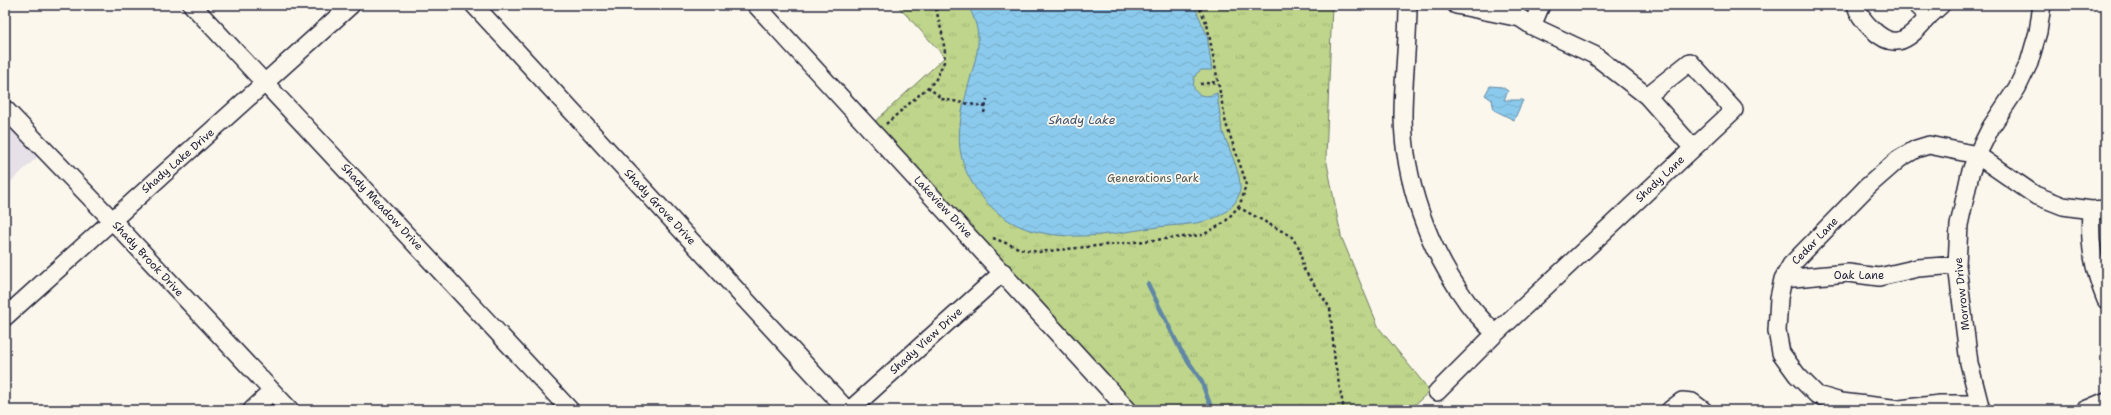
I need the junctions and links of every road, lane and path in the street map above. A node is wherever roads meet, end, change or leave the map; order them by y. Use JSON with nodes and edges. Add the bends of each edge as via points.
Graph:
{"nodes":[{"id":1,"x":192,"y":5,"type":"edge"},
{"id":2,"x":351,"y":5,"type":"edge"},
{"id":3,"x":474,"y":5,"type":"edge"},
{"id":4,"x":756,"y":5,"type":"edge"},
{"id":5,"x":935,"y":5,"type":"edge"},
{"id":6,"x":1198,"y":5,"type":"edge"},
{"id":7,"x":1408,"y":5,"type":"edge"},
{"id":8,"x":1456,"y":5,"type":"edge"},
{"id":9,"x":1541,"y":5,"type":"edge"},
{"id":10,"x":1856,"y":5,"type":"edge"},
{"id":11,"x":2042,"y":5,"type":"edge"},
{"id":12,"x":1929,"y":9,"type":"edge"},
{"id":13,"x":1532,"y":26,"type":"junction"},
{"id":14,"x":266,"y":82,"type":"junction"},
{"id":15,"x":1217,"y":82,"type":"junction"},
{"id":16,"x":1200,"y":84,"type":"dead end"},
{"id":17,"x":928,"y":87,"type":"junction"},
{"id":18,"x":1647,"y":96,"type":"junction"},
{"id":19,"x":987,"y":99,"type":"dead end"},
{"id":20,"x":986,"y":107,"type":"junction"},
{"id":21,"x":5,"y":109,"type":"edge"},
{"id":22,"x":984,"y":113,"type":"dead end"},
{"id":23,"x":885,"y":125,"type":"dead end"},
{"id":24,"x":1693,"y":148,"type":"junction"},
{"id":25,"x":1977,"y":155,"type":"junction"},
{"id":26,"x":1238,"y":207,"type":"junction"},
{"id":27,"x":2098,"y":210,"type":"edge"},
{"id":28,"x":111,"y":219,"type":"junction"},
{"id":29,"x":988,"y":236,"type":"dead end"},
{"id":30,"x":1957,"y":265,"type":"junction"},
{"id":31,"x":1003,"y":272,"type":"junction"},
{"id":32,"x":1783,"y":279,"type":"junction"},
{"id":33,"x":2106,"y":300,"type":"edge"},
{"id":34,"x":5,"y":316,"type":"edge"},
{"id":35,"x":1495,"y":334,"type":"junction"},
{"id":36,"x":272,"y":391,"type":"junction"},
{"id":37,"x":1437,"y":392,"type":"dead end"},
{"id":38,"x":2106,"y":401,"type":"edge"},
{"id":39,"x":1697,"y":406,"type":"edge"},
{"id":40,"x":1980,"y":407,"type":"edge"},
{"id":41,"x":252,"y":410,"type":"edge"},
{"id":42,"x":290,"y":410,"type":"edge"},
{"id":43,"x":570,"y":410,"type":"edge"},
{"id":44,"x":847,"y":410,"type":"edge"},
{"id":45,"x":850,"y":410,"type":"edge"},
{"id":46,"x":1128,"y":410,"type":"edge"},
{"id":47,"x":1344,"y":410,"type":"edge"},
{"id":48,"x":1670,"y":410,"type":"edge"},
{"id":49,"x":2086,"y":410,"type":"edge"}],
"edges":[{"from":1,"to":14,"type":"street","name":"Shady Meadow Drive"},
{"from":2,"to":14,"type":"street","name":"Shady Lake Drive"},
{"from":3,"to":44,"type":"street","name":"Shady Grove Drive"},
{"from":4,"to":31,"type":"street","name":"Lakeview Drive"},
{"from":5,"to":17,"type":"path","via":[[945,52],[939,73]]},
{"from":6,"to":15,"type":"path","via":[[1207,24]]},
{"from":7,"to":35,"type":"street","via":[[1403,117],[1413,186],[1428,232],[1452,279],[1465,300]]},
{"from":8,"to":13,"type":"street","name":"Shady Lane","via":[[1508,14]]},
{"from":9,"to":13,"type":"street"},
{"from":10,"to":12,"type":"street","via":[[1868,26],[1879,36],[1892,42],[1911,34]]},
{"from":11,"to":25,"type":"street","name":"Morrow Drive","via":[[2038,32],[2029,63]]},
{"from":13,"to":18,"type":"street","name":"Shady Lane","via":[[1594,55]]},
{"from":14,"to":28,"type":"street","name":"Shady Lake Drive"},
{"from":14,"to":43,"type":"street","name":"Shady Meadow Drive"},
{"from":15,"to":16,"type":"path"},
{"from":15,"to":26,"type":"path","via":[[1226,124],[1246,182]]},
{"from":17,"to":20,"type":"path","via":[[942,99]]},
{"from":17,"to":23,"type":"path"},
{"from":18,"to":24,"type":"street","name":"Shady Lane"},
{"from":18,"to":24,"type":"street","via":[[1690,62],[1734,110]]},
{"from":19,"to":20,"type":"path"},
{"from":20,"to":22,"type":"path"},
{"from":21,"to":28,"type":"street","name":"Shady Brook Drive"},
{"from":24,"to":35,"type":"street","name":"Shady Lane"},
{"from":25,"to":27,"type":"street","via":[[2035,195],[2062,206]]},
{"from":25,"to":30,"type":"street","name":"Morrow Drive","via":[[1959,224]]},
{"from":25,"to":32,"type":"street","name":"Cedar Lane","via":[[1929,145],[1899,159],[1867,187],[1791,265]]},
{"from":26,"to":29,"type":"path","via":[[1225,222],[1203,234],[1038,252],[1021,249]]},
{"from":26,"to":47,"type":"path","via":[[1292,236],[1300,249],[1303,268],[1330,308],[1335,363]]},
{"from":27,"to":33,"type":"street","via":[[2089,238],[2096,275]]},
{"from":28,"to":34,"type":"street","name":"Shady Lake Drive"},
{"from":28,"to":36,"type":"street","name":"Shady Brook Drive"},
{"from":30,"to":32,"type":"street","name":"Oak Lane","via":[[1918,268],[1879,277],[1848,273]]},
{"from":30,"to":40,"type":"street","name":"Morrow Drive","via":[[1969,363]]},
{"from":31,"to":45,"type":"street","name":"Shady View Drive"},
{"from":31,"to":46,"type":"street","name":"Lakeview Drive"},
{"from":32,"to":40,"type":"street","name":"Cedar Lane","via":[[1777,331],[1781,353],[1797,375],[1818,395],[1841,402],[1900,409],[1940,404]]},
{"from":35,"to":37,"type":"street","name":"Shady Lane"},
{"from":36,"to":41,"type":"street"},
{"from":36,"to":42,"type":"street","name":"Shady Brook Drive"},
{"from":38,"to":49,"type":"street"},
{"from":39,"to":48,"type":"street","via":[[1682,401]]}]}
